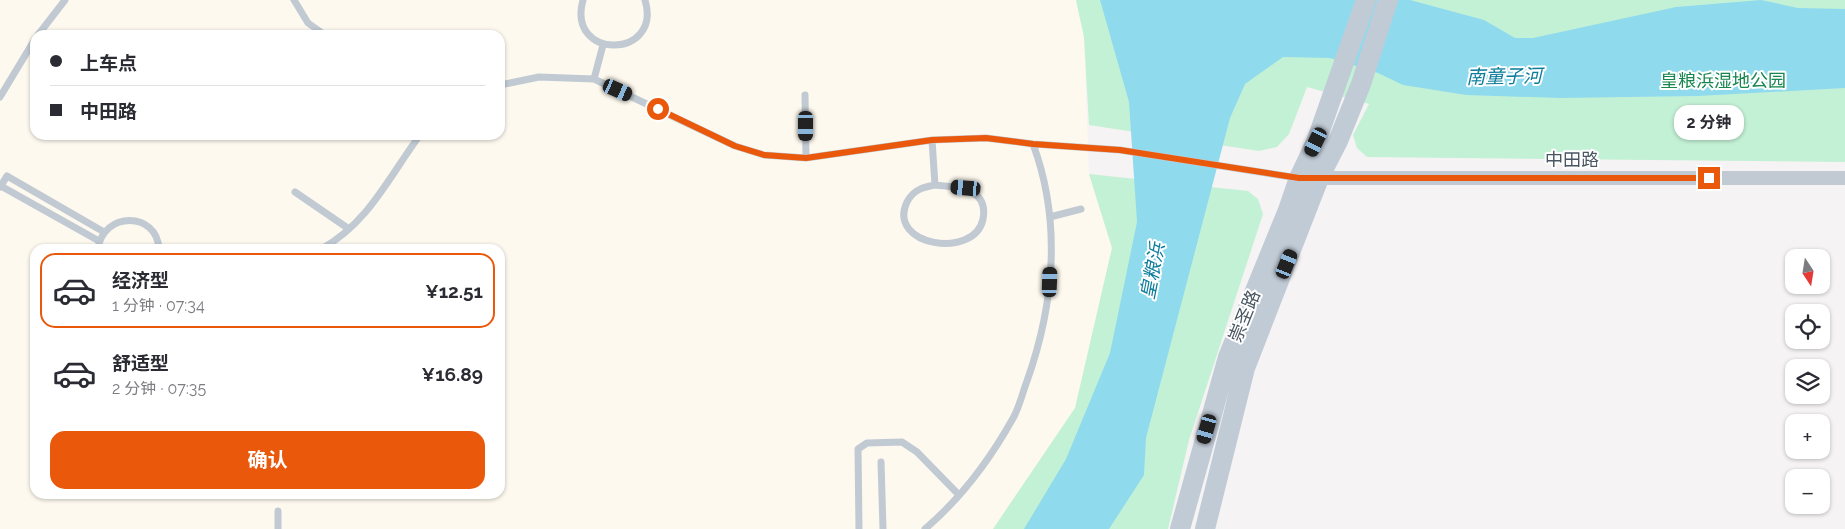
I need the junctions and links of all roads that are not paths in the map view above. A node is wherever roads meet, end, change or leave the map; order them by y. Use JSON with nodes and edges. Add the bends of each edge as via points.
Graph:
{"nodes":[{"id":1,"x":64,"y":0,"type":"edge"},
{"id":2,"x":294,"y":0,"type":"edge"},
{"id":3,"x":583,"y":0,"type":"edge"},
{"id":4,"x":645,"y":0,"type":"edge"},
{"id":5,"x":1366,"y":0,"type":"edge"},
{"id":6,"x":1388,"y":0,"type":"edge"},
{"id":7,"x":42,"y":30,"type":"edge"},
{"id":8,"x":318,"y":30,"type":"edge"},
{"id":9,"x":603,"y":45,"type":"junction"},
{"id":10,"x":30,"y":47,"type":"edge"},
{"id":11,"x":594,"y":79,"type":"junction"},
{"id":12,"x":505,"y":84,"type":"edge"},
{"id":13,"x":806,"y":95,"type":"dead end"},
{"id":14,"x":0,"y":97,"type":"edge"},
{"id":15,"x":417,"y":140,"type":"edge"},
{"id":16,"x":932,"y":140,"type":"junction"},
{"id":17,"x":1033,"y":144,"type":"junction"},
{"id":18,"x":806,"y":158,"type":"junction"},
{"id":19,"x":1299,"y":178,"type":"junction"},
{"id":20,"x":1319,"y":178,"type":"junction"},
{"id":21,"x":1845,"y":178,"type":"edge"},
{"id":22,"x":935,"y":186,"type":"junction"},
{"id":23,"x":0,"y":187,"type":"edge"},
{"id":24,"x":295,"y":192,"type":"dead end"},
{"id":25,"x":1080,"y":209,"type":"dead end"},
{"id":26,"x":1050,"y":217,"type":"junction"},
{"id":27,"x":349,"y":229,"type":"junction"},
{"id":28,"x":104,"y":232,"type":"junction"},
{"id":29,"x":96,"y":244,"type":"edge"},
{"id":30,"x":98,"y":244,"type":"edge"},
{"id":31,"x":158,"y":244,"type":"edge"},
{"id":32,"x":328,"y":244,"type":"edge"},
{"id":33,"x":881,"y":462,"type":"dead end"},
{"id":34,"x":959,"y":495,"type":"junction"},
{"id":35,"x":278,"y":511,"type":"dead end"},
{"id":36,"x":278,"y":529,"type":"edge"},
{"id":37,"x":859,"y":529,"type":"edge"},
{"id":38,"x":883,"y":529,"type":"edge"},
{"id":39,"x":925,"y":529,"type":"edge"},
{"id":40,"x":1180,"y":529,"type":"edge"},
{"id":41,"x":1205,"y":529,"type":"edge"}],
"edges":[{"from":1,"to":7,"type":"lane"},
{"from":2,"to":8,"type":"lane","via":[[308,23]]},
{"from":3,"to":9,"type":"lane","via":[[581,22],[586,32]]},
{"from":4,"to":9,"type":"lane","via":[[647,20],[635,39],[626,44]]},
{"from":5,"to":19,"type":"main road","name":"崇圣路","via":[[1316,142]]},
{"from":6,"to":20,"type":"main road","name":"崇圣路","via":[[1361,84]]},
{"from":9,"to":11,"type":"lane"},
{"from":10,"to":14,"type":"lane"},
{"from":11,"to":12,"type":"lane","via":[[539,77]]},
{"from":11,"to":18,"type":"lane","via":[[735,146],[764,155]]},
{"from":13,"to":18,"type":"lane"},
{"from":15,"to":27,"type":"lane","via":[[372,206]]},
{"from":16,"to":17,"type":"lane","via":[[986,138]]},
{"from":16,"to":18,"type":"lane"},
{"from":16,"to":22,"type":"lane"},
{"from":17,"to":19,"type":"lane","via":[[1120,150]]},
{"from":17,"to":26,"type":"lane","via":[[1040,163]]},
{"from":19,"to":20,"type":"street","name":"中田路"},
{"from":19,"to":40,"type":"main road","name":"崇圣路","via":[[1228,357]]},
{"from":20,"to":21,"type":"street","name":"中田路"},
{"from":20,"to":41,"type":"main road","name":"崇圣路","via":[[1245,368]]},
{"from":22,"to":22,"type":"lane","via":[[926,186],[910,197],[905,206],[907,225],[920,239],[929,242],[969,239],[976,233],[983,217],[979,200],[966,188]]},
{"from":23,"to":28,"type":"lane","via":[[7,176]]},
{"from":23,"to":29,"type":"lane"},
{"from":24,"to":27,"type":"lane"},
{"from":25,"to":26,"type":"lane"},
{"from":26,"to":34,"type":"lane","via":[[1050,298],[1038,350],[1013,419],[981,469]]},
{"from":27,"to":32,"type":"lane"},
{"from":28,"to":30,"type":"lane"},
{"from":28,"to":31,"type":"lane","via":[[120,221],[141,222],[150,228]]},
{"from":33,"to":38,"type":"lane"},
{"from":34,"to":37,"type":"lane","via":[[917,452],[902,442],[867,443],[858,449]]},
{"from":34,"to":39,"type":"lane"},
{"from":35,"to":36,"type":"lane"}]}
